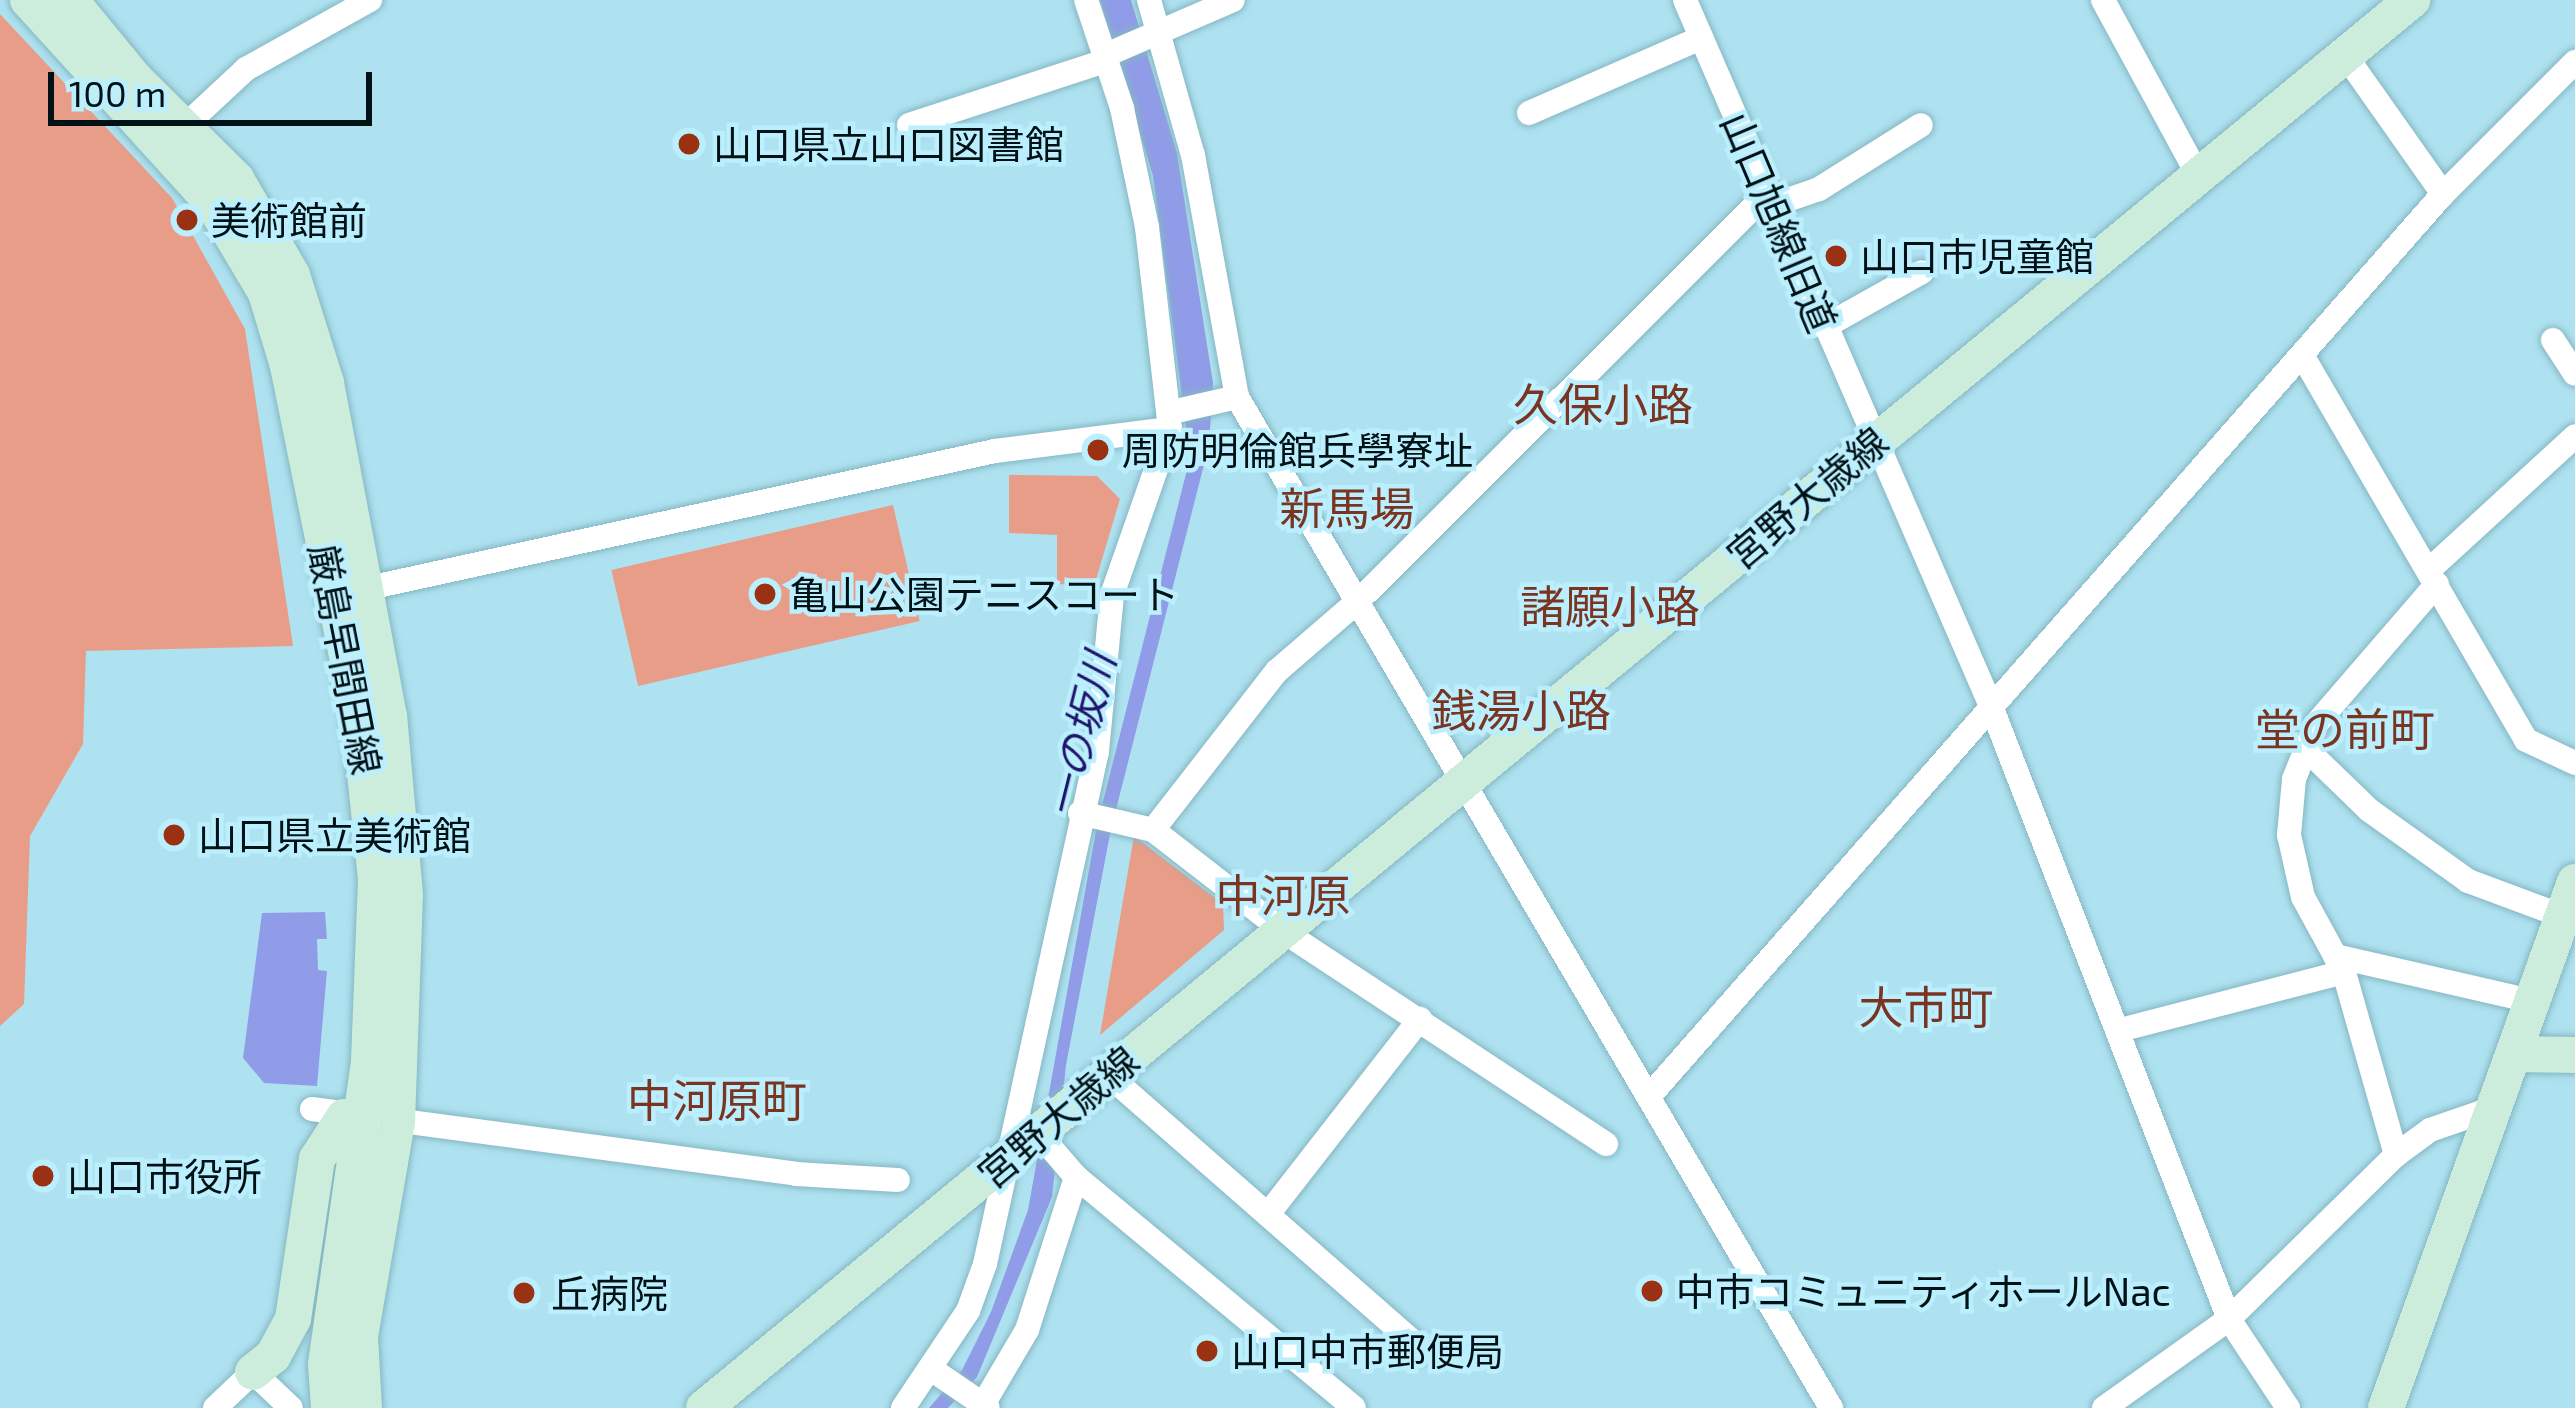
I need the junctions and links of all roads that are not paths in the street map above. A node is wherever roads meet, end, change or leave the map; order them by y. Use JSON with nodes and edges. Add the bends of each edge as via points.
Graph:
{"nodes":[{"id":1,"x":28,"y":0,"type":"edge"},
{"id":2,"x":70,"y":0,"type":"edge"},
{"id":3,"x":370,"y":0,"type":"edge"},
{"id":4,"x":1086,"y":0,"type":"edge"},
{"id":5,"x":1149,"y":0,"type":"edge"},
{"id":6,"x":1233,"y":0,"type":"edge"},
{"id":7,"x":1685,"y":0,"type":"edge"},
{"id":8,"x":2103,"y":0,"type":"edge"},
{"id":9,"x":2411,"y":0,"type":"edge"},
{"id":10,"x":1159,"y":36,"type":"junction"},
{"id":11,"x":1701,"y":38,"type":"junction"},
{"id":12,"x":2345,"y":55,"type":"junction"},
{"id":13,"x":1110,"y":56,"type":"junction"},
{"id":14,"x":2575,"y":62,"type":"edge"},
{"id":15,"x":1529,"y":113,"type":"dead end"},
{"id":16,"x":909,"y":125,"type":"dead end"},
{"id":17,"x":1921,"y":125,"type":"dead end"},
{"id":18,"x":175,"y":135,"type":"junction"},
{"id":19,"x":2198,"y":176,"type":"junction"},
{"id":20,"x":2443,"y":194,"type":"junction"},
{"id":21,"x":1767,"y":201,"type":"junction"},
{"id":22,"x":1922,"y":272,"type":"dead end"},
{"id":23,"x":1824,"y":327,"type":"junction"},
{"id":24,"x":2553,"y":340,"type":"dead end"},
{"id":25,"x":2302,"y":355,"type":"junction"},
{"id":26,"x":2575,"y":374,"type":"edge"},
{"id":27,"x":1232,"y":398,"type":"junction"},
{"id":28,"x":1175,"y":416,"type":"junction"},
{"id":29,"x":2575,"y":436,"type":"edge"},
{"id":30,"x":1873,"y":444,"type":"junction"},
{"id":31,"x":2433,"y":577,"type":"junction"},
{"id":32,"x":364,"y":590,"type":"junction"},
{"id":33,"x":1357,"y":602,"type":"junction"},
{"id":34,"x":1991,"y":706,"type":"junction"},
{"id":35,"x":2306,"y":749,"type":"junction"},
{"id":36,"x":2575,"y":763,"type":"edge"},
{"id":37,"x":1466,"y":779,"type":"junction"},
{"id":38,"x":1084,"y":815,"type":"junction"},
{"id":39,"x":1153,"y":830,"type":"junction"},
{"id":40,"x":2569,"y":899,"type":"edge"},
{"id":41,"x":1283,"y":931,"type":"junction"},
{"id":42,"x":2340,"y":964,"type":"junction"},
{"id":43,"x":2531,"y":1001,"type":"junction"},
{"id":44,"x":1420,"y":1018,"type":"junction"},
{"id":45,"x":2120,"y":1030,"type":"junction"},
{"id":46,"x":2515,"y":1054,"type":"junction"},
{"id":47,"x":2575,"y":1055,"type":"edge"},
{"id":48,"x":1108,"y":1076,"type":"junction"},
{"id":49,"x":1652,"y":1093,"type":"junction"},
{"id":50,"x":2494,"y":1108,"type":"junction"},
{"id":51,"x":354,"y":1117,"type":"junction"},
{"id":52,"x":1606,"y":1144,"type":"dead end"},
{"id":53,"x":1061,"y":1145,"type":"junction"},
{"id":54,"x":2396,"y":1155,"type":"junction"},
{"id":55,"x":1011,"y":1159,"type":"junction"},
{"id":56,"x":898,"y":1180,"type":"dead end"},
{"id":57,"x":1269,"y":1213,"type":"junction"},
{"id":58,"x":2228,"y":1318,"type":"junction"},
{"id":59,"x":1423,"y":1351,"type":"dead end"},
{"id":60,"x":934,"y":1371,"type":"junction"},
{"id":61,"x":253,"y":1372,"type":"junction"},
{"id":62,"x":982,"y":1405,"type":"edge"},
{"id":63,"x":214,"y":1408,"type":"edge"},
{"id":64,"x":291,"y":1408,"type":"edge"},
{"id":65,"x":329,"y":1408,"type":"edge"},
{"id":66,"x":364,"y":1408,"type":"edge"},
{"id":67,"x":704,"y":1408,"type":"edge"},
{"id":68,"x":904,"y":1408,"type":"edge"},
{"id":69,"x":1354,"y":1408,"type":"edge"},
{"id":70,"x":1831,"y":1408,"type":"edge"},
{"id":71,"x":2104,"y":1408,"type":"edge"},
{"id":72,"x":2288,"y":1408,"type":"edge"},
{"id":73,"x":2386,"y":1408,"type":"edge"}],
"edges":[{"from":1,"to":18,"type":"main road","name":"厳島早間田線","via":[[100,86]]},
{"from":2,"to":18,"type":"main road","name":"厳島早間田線"},
{"from":3,"to":18,"type":"street","via":[[246,69]]},
{"from":4,"to":13,"type":"street"},
{"from":5,"to":10,"type":"street"},
{"from":6,"to":10,"type":"street"},
{"from":7,"to":11,"type":"street","name":"山口旭線旧道"},
{"from":8,"to":19,"type":"street"},
{"from":9,"to":12,"type":"main road","name":"宮野大歳線"},
{"from":10,"to":13,"type":"street"},
{"from":10,"to":27,"type":"street"},
{"from":11,"to":15,"type":"street"},
{"from":11,"to":21,"type":"street","name":"山口旭線旧道"},
{"from":12,"to":19,"type":"main road","name":"宮野大歳線"},
{"from":12,"to":20,"type":"street"},
{"from":13,"to":16,"type":"street"},
{"from":13,"to":28,"type":"street","via":[[1147,227]]},
{"from":14,"to":20,"type":"street"},
{"from":17,"to":21,"type":"street","via":[[1819,189]]},
{"from":18,"to":32,"type":"main road","name":"厳島早間田線","via":[[236,179],[292,275],[326,383]]},
{"from":18,"to":51,"type":"main road","name":"厳島早間田線","via":[[266,293],[288,366],[370,791],[375,956]]},
{"from":19,"to":30,"type":"main road","name":"宮野大歳線"},
{"from":20,"to":25,"type":"street"},
{"from":21,"to":23,"type":"street","name":"山口旭線旧道"},
{"from":21,"to":33,"type":"street"},
{"from":22,"to":23,"type":"street"},
{"from":23,"to":30,"type":"street","name":"山口旭線旧道"},
{"from":24,"to":26,"type":"street"},
{"from":25,"to":31,"type":"street"},
{"from":25,"to":34,"type":"street"},
{"from":27,"to":28,"type":"street"},
{"from":27,"to":33,"type":"street"},
{"from":28,"to":32,"type":"street"},
{"from":28,"to":38,"type":"street","via":[[1112,595]]},
{"from":29,"to":31,"type":"street"},
{"from":30,"to":34,"type":"street","name":"山口旭線旧道"},
{"from":30,"to":37,"type":"main road","name":"宮野大歳線"},
{"from":31,"to":35,"type":"street","via":[[2316,724]]},
{"from":31,"to":36,"type":"street","via":[[2525,740]]},
{"from":32,"to":51,"type":"main road","name":"厳島早間田線","via":[[400,800],[404,1003]]},
{"from":33,"to":37,"type":"street"},
{"from":33,"to":39,"type":"street","via":[[1276,671]]},
{"from":34,"to":45,"type":"street","name":"山口旭線旧道"},
{"from":34,"to":49,"type":"street"},
{"from":35,"to":40,"type":"street","via":[[2368,810],[2468,880]]},
{"from":35,"to":42,"type":"street","via":[[2289,835],[2303,897]]},
{"from":37,"to":41,"type":"main road","name":"宮野大歳線"},
{"from":37,"to":49,"type":"street"},
{"from":38,"to":39,"type":"street"},
{"from":38,"to":55,"type":"street"},
{"from":39,"to":41,"type":"street"},
{"from":40,"to":43,"type":"main road"},
{"from":41,"to":44,"type":"street"},
{"from":41,"to":48,"type":"main road","name":"宮野大歳線"},
{"from":42,"to":43,"type":"street"},
{"from":42,"to":45,"type":"street"},
{"from":42,"to":54,"type":"street"},
{"from":43,"to":46,"type":"main road"},
{"from":44,"to":52,"type":"street"},
{"from":44,"to":57,"type":"street"},
{"from":45,"to":58,"type":"street","name":"山口旭線旧道"},
{"from":46,"to":47,"type":"main road"},
{"from":46,"to":50,"type":"main road"},
{"from":48,"to":53,"type":"main road","name":"宮野大歳線"},
{"from":48,"to":57,"type":"street"},
{"from":49,"to":70,"type":"street"},
{"from":50,"to":54,"type":"street","via":[[2430,1130]]},
{"from":50,"to":73,"type":"main road"},
{"from":51,"to":56,"type":"street"},
{"from":51,"to":61,"type":"main road","via":[[317,1160],[293,1319],[273,1356]]},
{"from":51,"to":65,"type":"main road","name":"厳島早間田線","via":[[326,1364]]},
{"from":51,"to":66,"type":"main road","name":"厳島早間田線"},
{"from":53,"to":55,"type":"main road","name":"宮野大歳線"},
{"from":53,"to":62,"type":"street","via":[[1027,1330]]},
{"from":53,"to":69,"type":"street"},
{"from":54,"to":58,"type":"street"},
{"from":55,"to":60,"type":"street","via":[[968,1311]]},
{"from":55,"to":67,"type":"main road","name":"宮野大歳線"},
{"from":57,"to":59,"type":"street"},
{"from":58,"to":71,"type":"street"},
{"from":58,"to":72,"type":"street","name":"山口旭線旧道"},
{"from":60,"to":62,"type":"street"},
{"from":60,"to":68,"type":"street"},
{"from":61,"to":63,"type":"street"},
{"from":61,"to":64,"type":"street"}]}
